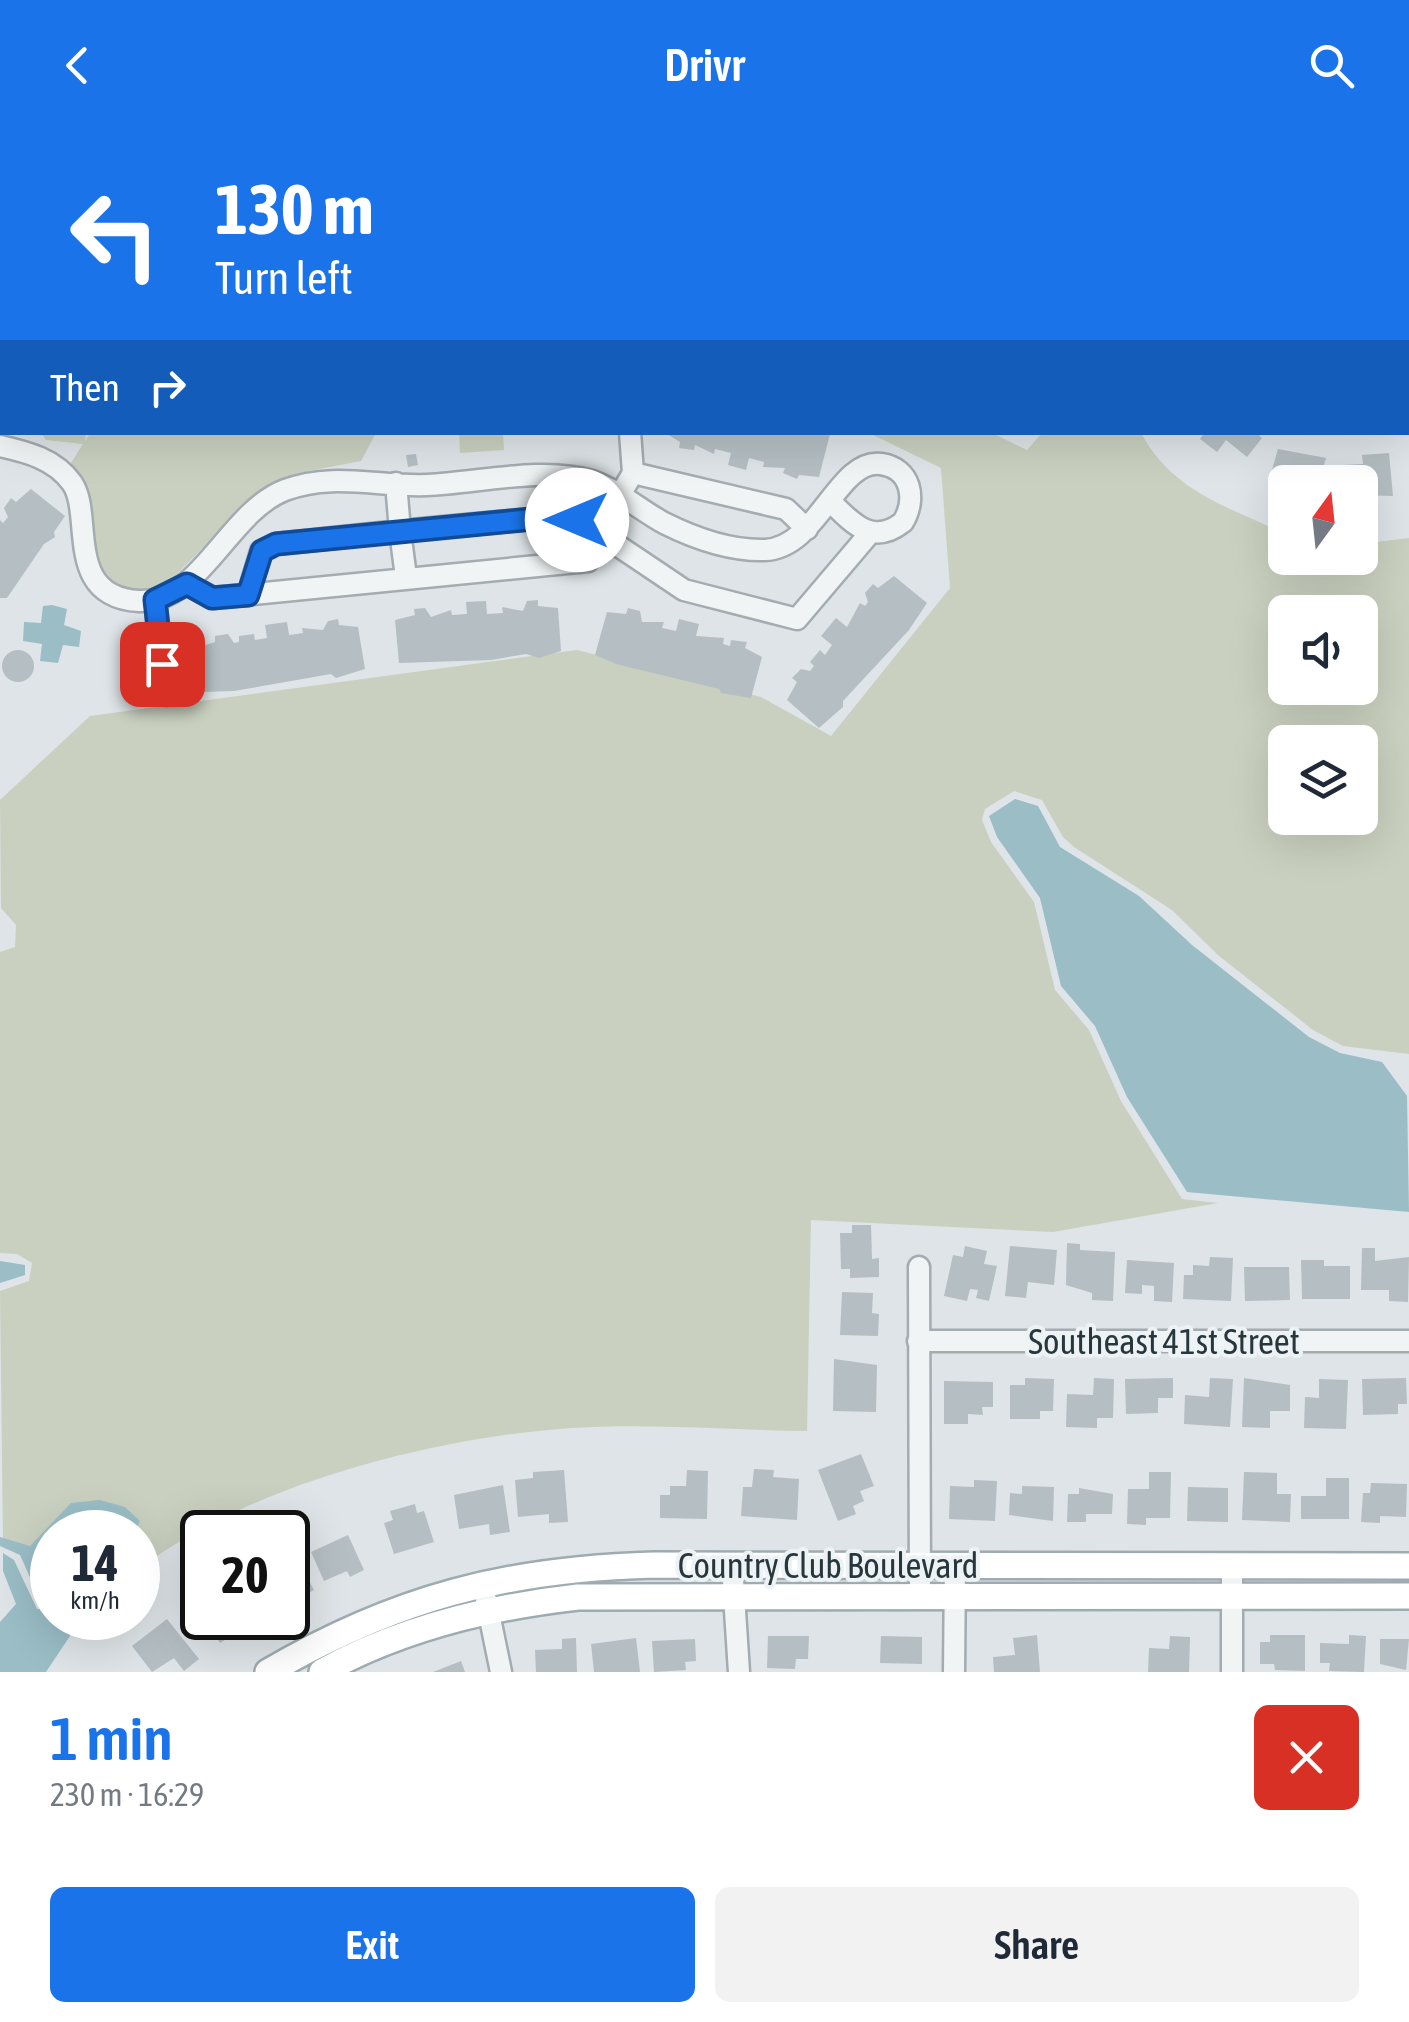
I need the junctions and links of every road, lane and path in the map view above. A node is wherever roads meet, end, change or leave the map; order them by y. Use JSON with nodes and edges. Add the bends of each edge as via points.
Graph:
{"nodes":[{"id":1,"x":630,"y":435,"type":"edge"},
{"id":2,"x":6,"y":446,"type":"edge"},
{"id":3,"x":633,"y":473,"type":"junction"},
{"id":4,"x":396,"y":483,"type":"junction"},
{"id":5,"x":620,"y":496,"type":"junction"},
{"id":6,"x":831,"y":502,"type":"junction"},
{"id":7,"x":807,"y":528,"type":"junction"},
{"id":8,"x":400,"y":532,"type":"junction"},
{"id":9,"x":870,"y":533,"type":"junction"},
{"id":10,"x":602,"y":534,"type":"junction"},
{"id":11,"x":406,"y":577,"type":"junction"},
{"id":12,"x":187,"y":584,"type":"junction"},
{"id":13,"x":248,"y":595,"type":"junction"},
{"id":14,"x":155,"y":600,"type":"junction"},
{"id":15,"x":166,"y":695,"type":"dead end"},
{"id":16,"x":919,"y":1267,"type":"dead end"},
{"id":17,"x":918,"y":1341,"type":"junction"},
{"id":18,"x":1409,"y":1342,"type":"edge"},
{"id":19,"x":732,"y":1565,"type":"junction"},
{"id":20,"x":919,"y":1566,"type":"junction"},
{"id":21,"x":954,"y":1566,"type":"junction"},
{"id":22,"x":1232,"y":1566,"type":"junction"},
{"id":23,"x":1409,"y":1566,"type":"edge"},
{"id":24,"x":482,"y":1583,"type":"junction"},
{"id":25,"x":734,"y":1595,"type":"junction"},
{"id":26,"x":920,"y":1596,"type":"junction"},
{"id":27,"x":954,"y":1596,"type":"junction"},
{"id":28,"x":1232,"y":1596,"type":"junction"},
{"id":29,"x":1409,"y":1596,"type":"edge"},
{"id":30,"x":489,"y":1610,"type":"junction"},
{"id":31,"x":268,"y":1672,"type":"edge"},
{"id":32,"x":322,"y":1672,"type":"edge"},
{"id":33,"x":501,"y":1672,"type":"edge"},
{"id":34,"x":738,"y":1672,"type":"edge"},
{"id":35,"x":954,"y":1672,"type":"edge"},
{"id":36,"x":1232,"y":1672,"type":"edge"}],
"edges":[{"from":1,"to":3,"type":"street"},
{"from":2,"to":14,"type":"street","via":[[52,464],[70,480],[78,494],[82,548],[104,587],[135,601]]},
{"from":3,"to":5,"type":"street"},
{"from":3,"to":7,"type":"street","via":[[786,509]]},
{"from":4,"to":5,"type":"street","via":[[560,476]]},
{"from":4,"to":8,"type":"street"},
{"from":4,"to":12,"type":"street","via":[[330,479],[281,492],[242,520]]},
{"from":5,"to":7,"type":"street","via":[[664,522],[738,550],[771,550]]},
{"from":5,"to":10,"type":"street"},
{"from":6,"to":7,"type":"street"},
{"from":6,"to":9,"type":"street"},
{"from":6,"to":9,"type":"street","via":[[860,468],[895,469],[910,488],[909,511],[894,529]]},
{"from":8,"to":10,"type":"street","via":[[563,516]]},
{"from":8,"to":11,"type":"street"},
{"from":8,"to":13,"type":"street","via":[[276,544],[262,551]]},
{"from":9,"to":10,"type":"street","via":[[796,619],[684,590]]},
{"from":10,"to":11,"type":"street","via":[[588,561]]},
{"from":11,"to":13,"type":"street"},
{"from":12,"to":13,"type":"street","via":[[212,598]]},
{"from":12,"to":14,"type":"street"},
{"from":14,"to":15,"type":"street"},
{"from":16,"to":17,"type":"street"},
{"from":17,"to":18,"type":"street","name":"Southeast 41st Street"},
{"from":17,"to":20,"type":"street"},
{"from":19,"to":20,"type":"main road","name":"Country Club Boulevard"},
{"from":19,"to":24,"type":"main road","name":"Country Club Boulevard","via":[[590,1568]]},
{"from":19,"to":25,"type":"street"},
{"from":20,"to":21,"type":"main road","name":"Country Club Boulevard"},
{"from":20,"to":26,"type":"street"},
{"from":21,"to":22,"type":"main road","name":"Country Club Boulevard"},
{"from":21,"to":27,"type":"street"},
{"from":22,"to":23,"type":"main road","name":"Country Club Boulevard"},
{"from":22,"to":28,"type":"street"},
{"from":24,"to":30,"type":"street"},
{"from":24,"to":31,"type":"main road","name":"Country Club Boulevard","via":[[372,1617]]},
{"from":25,"to":26,"type":"main road","name":"Country Club Boulevard"},
{"from":25,"to":30,"type":"main road","name":"Country Club Boulevard","via":[[578,1598]]},
{"from":25,"to":34,"type":"street"},
{"from":26,"to":27,"type":"main road","name":"Country Club Boulevard"},
{"from":27,"to":28,"type":"main road","name":"Country Club Boulevard"},
{"from":27,"to":35,"type":"street"},
{"from":28,"to":29,"type":"main road","name":"Country Club Boulevard"},
{"from":28,"to":36,"type":"street"},
{"from":30,"to":32,"type":"main road","name":"Country Club Boulevard","via":[[392,1640]]},
{"from":30,"to":33,"type":"street"}]}
